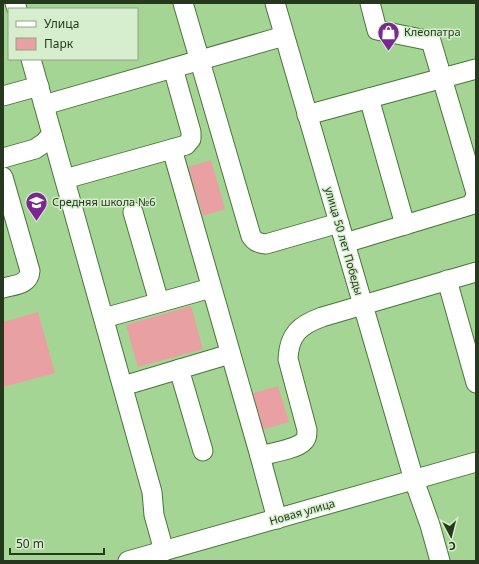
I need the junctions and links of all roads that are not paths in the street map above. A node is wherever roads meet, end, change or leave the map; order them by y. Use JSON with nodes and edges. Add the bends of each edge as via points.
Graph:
{"nodes":[{"id":1,"x":183,"y":3,"type":"edge"},
{"id":2,"x":275,"y":3,"type":"edge"},
{"id":3,"x":370,"y":3,"type":"edge"},
{"id":4,"x":284,"y":36,"type":"junction"},
{"id":5,"x":31,"y":60,"type":"edge"},
{"id":6,"x":200,"y":60,"type":"junction"},
{"id":7,"x":173,"y":68,"type":"junction"},
{"id":8,"x":476,"y":69,"type":"edge"},
{"id":9,"x":442,"y":77,"type":"junction"},
{"id":10,"x":39,"y":86,"type":"junction"},
{"id":11,"x":3,"y":96,"type":"edge"},
{"id":12,"x":369,"y":98,"type":"junction"},
{"id":13,"x":44,"y":105,"type":"junction"},
{"id":14,"x":307,"y":115,"type":"junction"},
{"id":15,"x":52,"y":134,"type":"junction"},
{"id":16,"x":172,"y":149,"type":"junction"},
{"id":17,"x":3,"y":158,"type":"edge"},
{"id":18,"x":3,"y":177,"type":"edge"},
{"id":19,"x":65,"y":179,"type":"junction"},
{"id":20,"x":476,"y":195,"type":"edge"},
{"id":21,"x":133,"y":212,"type":"dead end"},
{"id":22,"x":339,"y":223,"type":"junction"},
{"id":23,"x":405,"y":225,"type":"junction"},
{"id":24,"x":345,"y":243,"type":"junction"},
{"id":25,"x":476,"y":272,"type":"edge"},
{"id":26,"x":447,"y":280,"type":"junction"},
{"id":27,"x":3,"y":288,"type":"edge"},
{"id":28,"x":211,"y":288,"type":"junction"},
{"id":29,"x":159,"y":302,"type":"junction"},
{"id":30,"x":363,"y":305,"type":"junction"},
{"id":31,"x":104,"y":318,"type":"junction"},
{"id":32,"x":230,"y":354,"type":"junction"},
{"id":33,"x":179,"y":369,"type":"junction"},
{"id":34,"x":476,"y":383,"type":"edge"},
{"id":35,"x":123,"y":386,"type":"junction"},
{"id":36,"x":203,"y":451,"type":"dead end"},
{"id":37,"x":260,"y":456,"type":"junction"},
{"id":38,"x":476,"y":462,"type":"edge"},
{"id":39,"x":414,"y":480,"type":"junction"},
{"id":40,"x":277,"y":520,"type":"junction"},
{"id":41,"x":164,"y":551,"type":"junction"},
{"id":42,"x":128,"y":561,"type":"edge"},
{"id":43,"x":440,"y":561,"type":"edge"}],
"edges":[{"from":1,"to":6,"type":"street"},
{"from":2,"to":4,"type":"street","name":"улица 50 лет Победы"},
{"from":3,"to":9,"type":"street","via":[[377,30],[431,41]]},
{"from":4,"to":6,"type":"street"},
{"from":4,"to":14,"type":"street","name":"улица 50 лет Победы"},
{"from":5,"to":10,"type":"street"},
{"from":6,"to":7,"type":"street"},
{"from":6,"to":22,"type":"street","via":[[248,228],[254,241],[266,244]]},
{"from":7,"to":13,"type":"street"},
{"from":7,"to":16,"type":"street","via":[[191,139],[186,145]]},
{"from":8,"to":9,"type":"street"},
{"from":9,"to":12,"type":"street"},
{"from":9,"to":20,"type":"street"},
{"from":10,"to":11,"type":"street"},
{"from":10,"to":13,"type":"street"},
{"from":12,"to":14,"type":"street"},
{"from":12,"to":23,"type":"street"},
{"from":13,"to":15,"type":"street"},
{"from":14,"to":22,"type":"street","name":"улица 50 лет Победы"},
{"from":15,"to":17,"type":"street","via":[[35,149]]},
{"from":15,"to":19,"type":"street"},
{"from":16,"to":19,"type":"street"},
{"from":16,"to":28,"type":"street"},
{"from":18,"to":27,"type":"street","via":[[30,271],[27,280]]},
{"from":19,"to":31,"type":"street"},
{"from":20,"to":23,"type":"street","via":[[471,205]]},
{"from":21,"to":29,"type":"street"},
{"from":22,"to":24,"type":"street","name":"улица 50 лет Победы"},
{"from":23,"to":24,"type":"street"},
{"from":24,"to":30,"type":"street","name":"улица 50 лет Победы"},
{"from":25,"to":26,"type":"street"},
{"from":26,"to":30,"type":"street"},
{"from":26,"to":34,"type":"street"},
{"from":28,"to":29,"type":"street"},
{"from":28,"to":32,"type":"street"},
{"from":29,"to":31,"type":"street"},
{"from":30,"to":37,"type":"street","via":[[312,321],[296,332],[288,349],[288,358],[307,430],[306,437],[297,446]]},
{"from":30,"to":39,"type":"street","name":"улица 50 лет Победы"},
{"from":31,"to":35,"type":"street"},
{"from":32,"to":33,"type":"street"},
{"from":32,"to":37,"type":"street"},
{"from":33,"to":35,"type":"street"},
{"from":33,"to":36,"type":"street"},
{"from":35,"to":41,"type":"street","via":[[152,492],[154,515]]},
{"from":37,"to":40,"type":"street"},
{"from":38,"to":39,"type":"street","name":"Новая улица"},
{"from":39,"to":40,"type":"street","name":"Новая улица"},
{"from":39,"to":43,"type":"street","name":"улица 50 лет Победы"},
{"from":40,"to":41,"type":"street","name":"Новая улица"},
{"from":41,"to":42,"type":"street","name":"Новая улица"}]}
